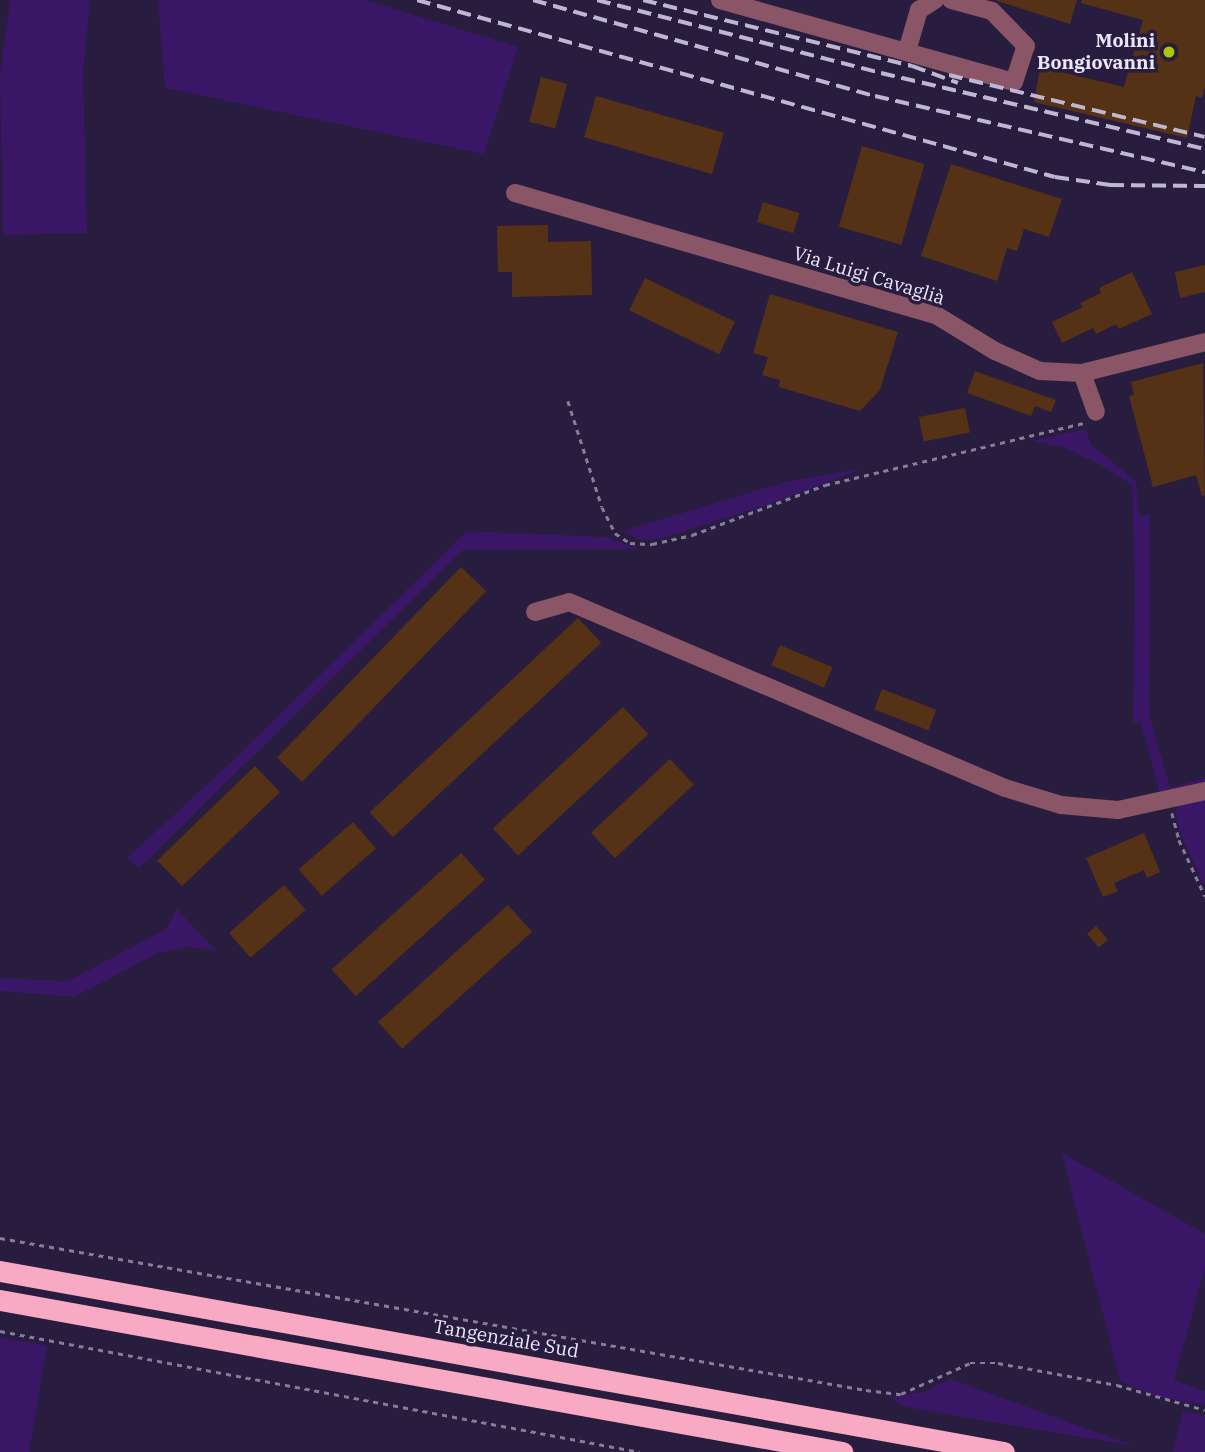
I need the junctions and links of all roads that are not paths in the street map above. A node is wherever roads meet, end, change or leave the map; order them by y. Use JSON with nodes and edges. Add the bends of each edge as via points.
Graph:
{"nodes":[{"id":1,"x":720,"y":0,"type":"edge"},
{"id":2,"x":935,"y":0,"type":"edge"},
{"id":3,"x":951,"y":0,"type":"edge"},
{"id":4,"x":907,"y":51,"type":"junction"},
{"id":5,"x":515,"y":193,"type":"dead end"},
{"id":6,"x":1205,"y":342,"type":"edge"},
{"id":7,"x":1082,"y":373,"type":"junction"},
{"id":8,"x":1096,"y":412,"type":"road end"},
{"id":9,"x":535,"y":612,"type":"dead end"},
{"id":10,"x":1205,"y":791,"type":"edge"},
{"id":11,"x":0,"y":1270,"type":"edge"},
{"id":12,"x":0,"y":1300,"type":"edge"},
{"id":13,"x":842,"y":1452,"type":"edge"},
{"id":14,"x":1004,"y":1452,"type":"edge"}],
"edges":[{"from":1,"to":4,"type":"street"},
{"from":2,"to":4,"type":"street","via":[[919,10]]},
{"from":3,"to":4,"type":"street","via":[[992,11],[1026,46],[1014,82]]},
{"from":5,"to":7,"type":"street","name":"Via Luigi Cavaglià","via":[[936,315],[995,351],[1040,371]]},
{"from":6,"to":7,"type":"street","name":"Via Luigi Cavaglià"},
{"from":7,"to":8,"type":"street"},
{"from":9,"to":10,"type":"street","via":[[569,602],[1005,788],[1061,805],[1118,810]]},
{"from":11,"to":14,"type":"highway","name":"Tangenziale Sud"},
{"from":12,"to":13,"type":"highway"}]}
